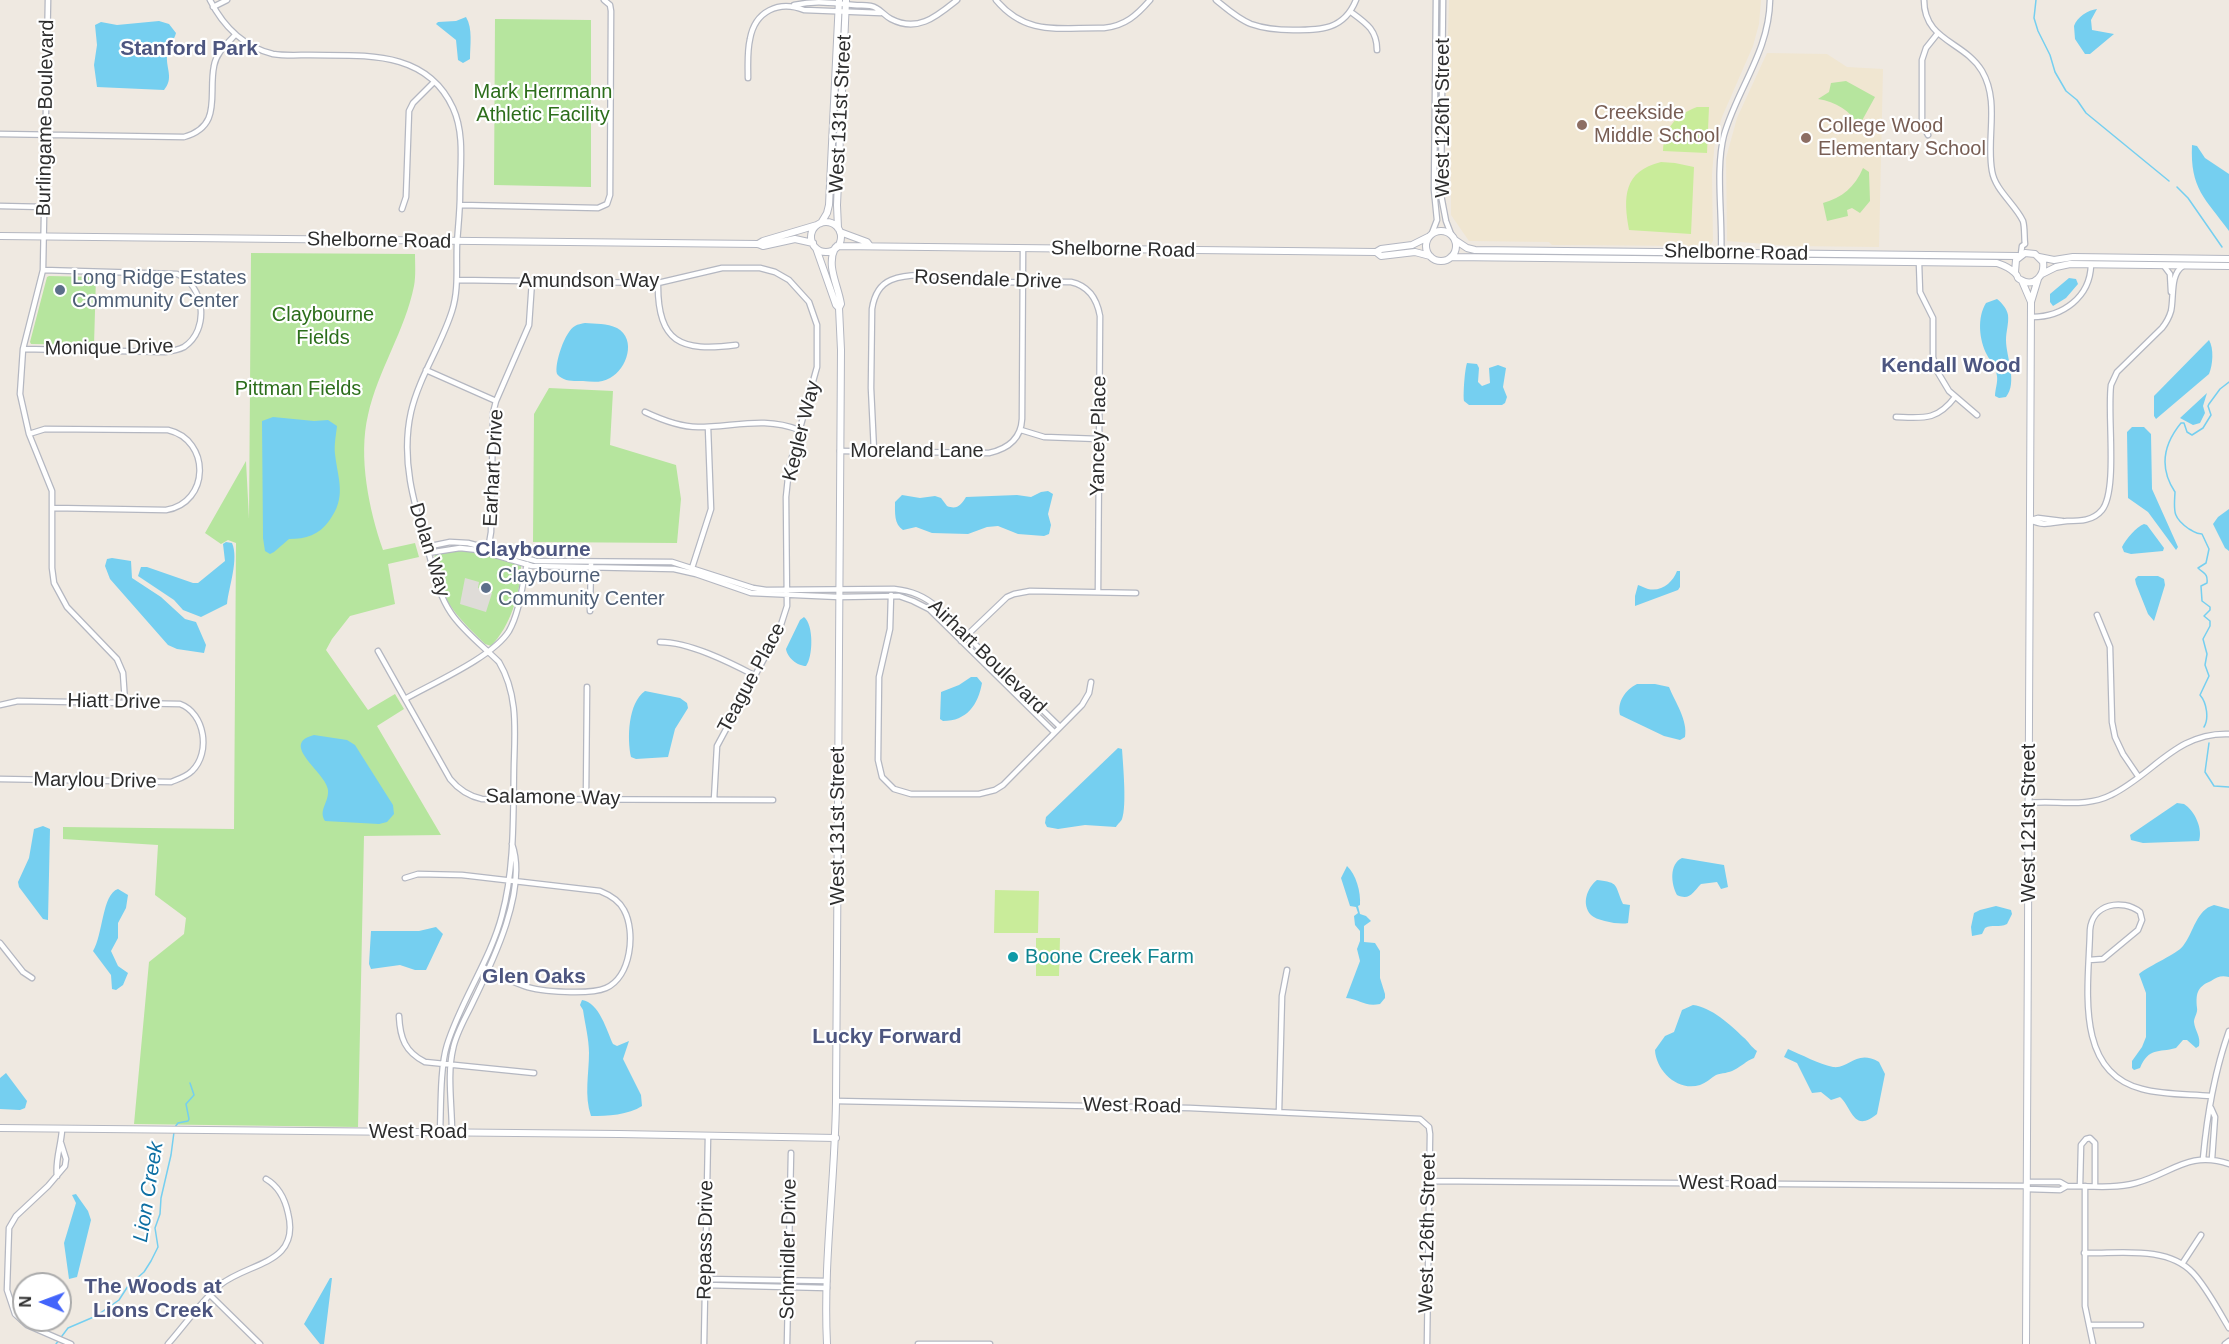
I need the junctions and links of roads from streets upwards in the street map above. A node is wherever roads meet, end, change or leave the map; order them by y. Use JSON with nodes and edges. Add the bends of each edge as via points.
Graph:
{"nodes":[{"id":1,"x":48,"y":0,"type":"edge"},
{"id":2,"x":210,"y":0,"type":"edge"},
{"id":3,"x":227,"y":0,"type":"edge"},
{"id":4,"x":957,"y":0,"type":"edge"},
{"id":5,"x":996,"y":0,"type":"edge"},
{"id":6,"x":1150,"y":0,"type":"edge"},
{"id":7,"x":1216,"y":0,"type":"edge"},
{"id":8,"x":1356,"y":0,"type":"edge"},
{"id":9,"x":1436,"y":0,"type":"edge"},
{"id":10,"x":1443,"y":0,"type":"edge"},
{"id":11,"x":1770,"y":0,"type":"edge"},
{"id":12,"x":1924,"y":0,"type":"edge"},
{"id":13,"x":605,"y":1,"type":"edge"},
{"id":14,"x":794,"y":5,"type":"junction"},
{"id":15,"x":842,"y":5,"type":"edge"},
{"id":16,"x":213,"y":7,"type":"junction"},
{"id":17,"x":1350,"y":12,"type":"junction"},
{"id":18,"x":1938,"y":33,"type":"junction"},
{"id":19,"x":235,"y":35,"type":"junction"},
{"id":20,"x":1377,"y":50,"type":"dead end"},
{"id":21,"x":748,"y":78,"type":"dead end"},
{"id":22,"x":434,"y":82,"type":"junction"},
{"id":23,"x":0,"y":134,"type":"edge"},
{"id":24,"x":46,"y":135,"type":"junction"},
{"id":25,"x":1928,"y":135,"type":"dead end"},
{"id":26,"x":460,"y":205,"type":"junction"},
{"id":27,"x":0,"y":206,"type":"edge"},
{"id":28,"x":45,"y":207,"type":"junction"},
{"id":29,"x":402,"y":209,"type":"dead end"},
{"id":30,"x":819,"y":224,"type":"junction"},
{"id":31,"x":839,"y":230,"type":"junction"},
{"id":32,"x":1430,"y":235,"type":"junction"},
{"id":33,"x":0,"y":236,"type":"edge"},
{"id":34,"x":43,"y":236,"type":"junction"},
{"id":35,"x":1453,"y":237,"type":"junction"},
{"id":36,"x":457,"y":242,"type":"junction"},
{"id":37,"x":758,"y":244,"type":"junction"},
{"id":38,"x":2025,"y":244,"type":"junction"},
{"id":39,"x":814,"y":245,"type":"junction"},
{"id":40,"x":870,"y":246,"type":"junction"},
{"id":41,"x":836,"y":247,"type":"junction"},
{"id":42,"x":1023,"y":249,"type":"junction"},
{"id":43,"x":1376,"y":252,"type":"junction"},
{"id":44,"x":2032,"y":253,"type":"junction"},
{"id":45,"x":2020,"y":255,"type":"junction"},
{"id":46,"x":1430,"y":256,"type":"junction"},
{"id":47,"x":1721,"y":256,"type":"junction"},
{"id":48,"x":1451,"y":257,"type":"junction"},
{"id":49,"x":2039,"y":257,"type":"junction"},
{"id":50,"x":2229,"y":259,"type":"edge"},
{"id":51,"x":1919,"y":262,"type":"junction"},
{"id":52,"x":2091,"y":264,"type":"junction"},
{"id":53,"x":2163,"y":265,"type":"junction"},
{"id":54,"x":2183,"y":266,"type":"junction"},
{"id":55,"x":2229,"y":266,"type":"edge"},
{"id":56,"x":43,"y":270,"type":"junction"},
{"id":57,"x":2014,"y":273,"type":"junction"},
{"id":58,"x":2040,"y":277,"type":"junction"},
{"id":59,"x":457,"y":280,"type":"junction"},
{"id":60,"x":789,"y":280,"type":"joint"},
{"id":61,"x":532,"y":281,"type":"junction"},
{"id":62,"x":2022,"y":281,"type":"junction"},
{"id":63,"x":658,"y":283,"type":"junction"},
{"id":64,"x":1023,"y":283,"type":"junction"},
{"id":65,"x":1083,"y":286,"type":"joint"},
{"id":66,"x":2173,"y":300,"type":"junction"},
{"id":67,"x":2031,"y":302,"type":"junction"},
{"id":68,"x":839,"y":308,"type":"junction"},
{"id":69,"x":2032,"y":317,"type":"junction"},
{"id":70,"x":736,"y":345,"type":"dead end"},
{"id":71,"x":23,"y":349,"type":"junction"},
{"id":72,"x":426,"y":370,"type":"junction"},
{"id":73,"x":1955,"y":397,"type":"junction"},
{"id":74,"x":496,"y":401,"type":"junction"},
{"id":75,"x":645,"y":412,"type":"dead end"},
{"id":76,"x":1977,"y":415,"type":"dead end"},
{"id":77,"x":1896,"y":417,"type":"dead end"},
{"id":78,"x":708,"y":427,"type":"junction"},
{"id":79,"x":799,"y":430,"type":"junction"},
{"id":80,"x":1021,"y":430,"type":"junction"},
{"id":81,"x":29,"y":434,"type":"junction"},
{"id":82,"x":1099,"y":439,"type":"junction"},
{"id":83,"x":840,"y":450,"type":"junction"},
{"id":84,"x":874,"y":451,"type":"junction"},
{"id":85,"x":53,"y":508,"type":"junction"},
{"id":86,"x":2031,"y":520,"type":"junction"},
{"id":87,"x":427,"y":550,"type":"junction"},
{"id":88,"x":488,"y":550,"type":"junction"},
{"id":89,"x":527,"y":562,"type":"junction"},
{"id":90,"x":591,"y":564,"type":"junction"},
{"id":91,"x":692,"y":570,"type":"junction"},
{"id":92,"x":891,"y":589,"type":"junction"},
{"id":93,"x":1098,"y":591,"type":"junction"},
{"id":94,"x":787,"y":592,"type":"junction"},
{"id":95,"x":1136,"y":592,"type":"dead end"},
{"id":96,"x":839,"y":594,"type":"junction"},
{"id":97,"x":891,"y":596,"type":"junction"},
{"id":98,"x":590,"y":611,"type":"dead end"},
{"id":99,"x":2097,"y":615,"type":"dead end"},
{"id":100,"x":967,"y":636,"type":"junction"},
{"id":101,"x":961,"y":641,"type":"junction"},
{"id":102,"x":660,"y":642,"type":"dead end"},
{"id":103,"x":378,"y":651,"type":"dead end"},
{"id":104,"x":488,"y":652,"type":"junction"},
{"id":105,"x":754,"y":675,"type":"junction"},
{"id":106,"x":1091,"y":682,"type":"dead end"},
{"id":107,"x":587,"y":687,"type":"dead end"},
{"id":108,"x":405,"y":699,"type":"junction"},
{"id":109,"x":125,"y":702,"type":"junction"},
{"id":110,"x":0,"y":705,"type":"edge"},
{"id":111,"x":1060,"y":727,"type":"junction"},
{"id":112,"x":1054,"y":732,"type":"junction"},
{"id":113,"x":2229,"y":734,"type":"edge"},
{"id":114,"x":202,"y":742,"type":"joint"},
{"id":115,"x":2138,"y":776,"type":"junction"},
{"id":116,"x":0,"y":779,"type":"edge"},
{"id":117,"x":586,"y":798,"type":"junction"},
{"id":118,"x":513,"y":799,"type":"junction"},
{"id":119,"x":714,"y":800,"type":"junction"},
{"id":120,"x":773,"y":800,"type":"dead end"},
{"id":121,"x":2028,"y":803,"type":"junction"},
{"id":122,"x":512,"y":843,"type":"junction"},
{"id":123,"x":405,"y":878,"type":"dead end"},
{"id":124,"x":508,"y":880,"type":"junction"},
{"id":125,"x":514,"y":881,"type":"junction"},
{"id":126,"x":0,"y":943,"type":"edge"},
{"id":127,"x":2089,"y":960,"type":"junction"},
{"id":128,"x":483,"y":967,"type":"junction"},
{"id":129,"x":488,"y":970,"type":"junction"},
{"id":130,"x":1287,"y":970,"type":"dead end"},
{"id":131,"x":32,"y":978,"type":"dead end"},
{"id":132,"x":399,"y":1016,"type":"dead end"},
{"id":133,"x":2229,"y":1031,"type":"edge"},
{"id":134,"x":444,"y":1065,"type":"junction"},
{"id":135,"x":451,"y":1065,"type":"junction"},
{"id":136,"x":534,"y":1073,"type":"dead end"},
{"id":137,"x":2211,"y":1096,"type":"junction"},
{"id":138,"x":836,"y":1101,"type":"junction"},
{"id":139,"x":2211,"y":1108,"type":"junction"},
{"id":140,"x":1279,"y":1112,"type":"junction"},
{"id":141,"x":1426,"y":1122,"type":"joint"},
{"id":142,"x":0,"y":1128,"type":"edge"},
{"id":143,"x":62,"y":1130,"type":"junction"},
{"id":144,"x":440,"y":1132,"type":"junction"},
{"id":145,"x":452,"y":1132,"type":"junction"},
{"id":146,"x":708,"y":1136,"type":"junction"},
{"id":147,"x":836,"y":1138,"type":"junction"},
{"id":148,"x":62,"y":1143,"type":"junction"},
{"id":149,"x":791,"y":1153,"type":"dead end"},
{"id":150,"x":2203,"y":1159,"type":"junction"},
{"id":151,"x":2212,"y":1159,"type":"junction"},
{"id":152,"x":2229,"y":1164,"type":"edge"},
{"id":153,"x":57,"y":1176,"type":"junction"},
{"id":154,"x":266,"y":1179,"type":"dead end"},
{"id":155,"x":1429,"y":1181,"type":"junction"},
{"id":156,"x":2027,"y":1186,"type":"junction"},
{"id":157,"x":2083,"y":1186,"type":"junction"},
{"id":158,"x":2095,"y":1186,"type":"junction"},
{"id":159,"x":2201,"y":1235,"type":"dead end"},
{"id":160,"x":2084,"y":1253,"type":"junction"},
{"id":161,"x":2182,"y":1264,"type":"junction"},
{"id":162,"x":788,"y":1280,"type":"junction"},
{"id":163,"x":706,"y":1282,"type":"junction"},
{"id":164,"x":827,"y":1285,"type":"junction"},
{"id":165,"x":788,"y":1287,"type":"junction"},
{"id":166,"x":210,"y":1295,"type":"junction"},
{"id":167,"x":2089,"y":1325,"type":"junction"},
{"id":168,"x":2141,"y":1325,"type":"dead end"},
{"id":169,"x":2229,"y":1328,"type":"edge"},
{"id":170,"x":2229,"y":1341,"type":"edge"},
{"id":171,"x":70,"y":1344,"type":"edge"},
{"id":172,"x":168,"y":1344,"type":"edge"},
{"id":173,"x":260,"y":1344,"type":"edge"},
{"id":174,"x":704,"y":1344,"type":"edge"},
{"id":175,"x":787,"y":1344,"type":"edge"},
{"id":176,"x":826,"y":1344,"type":"edge"},
{"id":177,"x":918,"y":1344,"type":"edge"},
{"id":178,"x":990,"y":1344,"type":"edge"},
{"id":179,"x":1427,"y":1344,"type":"edge"},
{"id":180,"x":2026,"y":1344,"type":"edge"},
{"id":181,"x":2093,"y":1344,"type":"edge"},
{"id":182,"x":2225,"y":1344,"type":"edge"}],
"edges":[{"from":1,"to":24,"type":"street","name":"Burlingame Boulevard"},
{"from":2,"to":16,"type":"street"},
{"from":3,"to":16,"type":"street"},
{"from":4,"to":15,"type":"street","via":[[935,18],[913,25]]},
{"from":5,"to":6,"type":"street","via":[[1010,15],[1031,26],[1104,28],[1129,20]]},
{"from":7,"to":17,"type":"street","via":[[1245,21],[1275,29],[1322,29],[1338,23]]},
{"from":8,"to":17,"type":"street"},
{"from":9,"to":32,"type":"street","name":"West 126th Street","via":[[1437,220]]},
{"from":10,"to":35,"type":"street","name":"West 126th Street","via":[[1441,195]]},
{"from":11,"to":47,"type":"street","via":[[1763,44],[1722,144]]},
{"from":12,"to":18,"type":"street","via":[[1924,14]]},
{"from":13,"to":26,"type":"street","via":[[611,11],[607,204],[598,208]]},
{"from":14,"to":15,"type":"street"},
{"from":14,"to":15,"type":"street","via":[[804,10]]},
{"from":14,"to":21,"type":"street","via":[[774,7],[757,21],[750,39]]},
{"from":15,"to":30,"type":"street","name":"West 131st Street","via":[[829,205]]},
{"from":15,"to":31,"type":"street","name":"West 131st Street","via":[[836,215]]},
{"from":16,"to":19,"type":"street"},
{"from":17,"to":20,"type":"street","via":[[1372,29]]},
{"from":18,"to":25,"type":"street","via":[[1922,60],[1922,124]]},
{"from":18,"to":38,"type":"street","via":[[1971,58],[1987,81],[1992,100],[1992,174],[2022,220]]},
{"from":19,"to":22,"type":"street","name":"Dolan Way","via":[[273,54],[386,58],[412,66]]},
{"from":19,"to":24,"type":"street","via":[[216,58],[213,105],[207,121],[184,137]]},
{"from":22,"to":26,"type":"street","name":"Dolan Way","via":[[457,120]]},
{"from":22,"to":29,"type":"street","via":[[409,111],[406,197]]},
{"from":23,"to":24,"type":"street"},
{"from":24,"to":28,"type":"street","name":"Burlingame Boulevard"},
{"from":26,"to":36,"type":"street","name":"Dolan Way"},
{"from":27,"to":28,"type":"street"},
{"from":28,"to":34,"type":"street","name":"Burlingame Boulevard"},
{"from":30,"to":31,"type":"street","via":[[830,223]]},
{"from":30,"to":37,"type":"street","name":"Shelborne Road"},
{"from":30,"to":39,"type":"street","via":[[812,231]]},
{"from":31,"to":40,"type":"street","name":"Shelborne Road"},
{"from":31,"to":41,"type":"street"},
{"from":32,"to":35,"type":"street","via":[[1441,230]]},
{"from":32,"to":43,"type":"street","name":"Shelborne Road","via":[[1412,245]]},
{"from":32,"to":46,"type":"street","via":[[1426,246]]},
{"from":33,"to":34,"type":"street","name":"Shelborne Road"},
{"from":34,"to":36,"type":"street","name":"Shelborne Road"},
{"from":34,"to":56,"type":"street","name":"Burlingame Boulevard"},
{"from":35,"to":47,"type":"street","name":"Shelborne Road","via":[[1475,250]]},
{"from":35,"to":48,"type":"street","via":[[1456,248]]},
{"from":36,"to":37,"type":"street","name":"Shelborne Road"},
{"from":36,"to":59,"type":"street","name":"Dolan Way"},
{"from":37,"to":39,"type":"street","name":"Shelborne Road","via":[[795,239]]},
{"from":38,"to":44,"type":"street"},
{"from":38,"to":45,"type":"street"},
{"from":39,"to":41,"type":"street","via":[[827,252]]},
{"from":39,"to":68,"type":"street","name":"West 131st Street"},
{"from":40,"to":41,"type":"street","name":"Shelborne Road"},
{"from":40,"to":42,"type":"street","name":"Shelborne Road"},
{"from":41,"to":68,"type":"street","name":"West 131st Street","via":[[831,262]]},
{"from":42,"to":43,"type":"street","name":"Shelborne Road"},
{"from":42,"to":64,"type":"street"},
{"from":43,"to":46,"type":"street","name":"Shelborne Road","via":[[1380,256],[1415,252]]},
{"from":44,"to":45,"type":"street"},
{"from":44,"to":49,"type":"street"},
{"from":45,"to":47,"type":"street","name":"Shelborne Road"},
{"from":45,"to":57,"type":"street"},
{"from":46,"to":48,"type":"street","via":[[1442,261]]},
{"from":47,"to":48,"type":"street","name":"Shelborne Road"},
{"from":47,"to":51,"type":"street","name":"Shelborne Road"},
{"from":49,"to":50,"type":"street"},
{"from":49,"to":58,"type":"street","via":[[2043,266]]},
{"from":51,"to":57,"type":"street","name":"Shelborne Road","via":[[1997,263]]},
{"from":51,"to":73,"type":"street","via":[[1920,292],[1933,318],[1935,367]]},
{"from":52,"to":53,"type":"street"},
{"from":52,"to":58,"type":"street","via":[[2065,265]]},
{"from":52,"to":69,"type":"street","via":[[2087,285],[2074,302],[2054,315]]},
{"from":53,"to":54,"type":"street"},
{"from":53,"to":66,"type":"street","via":[[2170,274]]},
{"from":54,"to":55,"type":"street"},
{"from":54,"to":66,"type":"street","via":[[2176,272]]},
{"from":56,"to":71,"type":"street","name":"Burlingame Boulevard"},
{"from":56,"to":71,"type":"street","name":"Monique Drive","via":[[173,273],[185,278],[198,294],[200,323],[195,336],[173,351]]},
{"from":57,"to":62,"type":"street"},
{"from":58,"to":62,"type":"street"},
{"from":58,"to":67,"type":"street","name":"West 121st Street"},
{"from":59,"to":61,"type":"street","name":"Amundson Way"},
{"from":59,"to":72,"type":"street","name":"Dolan Way","via":[[452,311]]},
{"from":60,"to":63,"type":"street","name":"Amundson Way","via":[[768,270],[731,267]]},
{"from":60,"to":79,"type":"street","name":"Kegler Way","via":[[809,302],[818,334],[818,367]]},
{"from":61,"to":63,"type":"street","name":"Amundson Way"},
{"from":61,"to":74,"type":"street","name":"Earhart Drive","via":[[530,325]]},
{"from":62,"to":67,"type":"street","name":"West 121st Street"},
{"from":63,"to":70,"type":"street","via":[[659,312],[674,338],[700,348]]},
{"from":64,"to":65,"type":"street","name":"Rosendale Drive","via":[[1071,282]]},
{"from":64,"to":80,"type":"street"},
{"from":64,"to":84,"type":"street","name":"Rosendale Drive","via":[[900,277],[880,288],[872,309]]},
{"from":65,"to":82,"type":"street","name":"Yancey Place","via":[[1094,297],[1100,316]]},
{"from":66,"to":86,"type":"street","via":[[2162,328],[2117,372],[2111,385],[2109,490],[2100,512],[2089,519]]},
{"from":67,"to":69,"type":"street","name":"West 121st Street"},
{"from":68,"to":83,"type":"street","name":"West 131st Street"},
{"from":69,"to":86,"type":"street","name":"West 121st Street"},
{"from":71,"to":81,"type":"street","name":"Burlingame Boulevard","via":[[20,394]]},
{"from":72,"to":74,"type":"street"},
{"from":72,"to":87,"type":"street","name":"Dolan Way","via":[[414,400],[406,444],[409,480]]},
{"from":73,"to":76,"type":"street"},
{"from":73,"to":77,"type":"street","via":[[1936,415]]},
{"from":74,"to":88,"type":"street","name":"Earhart Drive"},
{"from":75,"to":78,"type":"street","via":[[677,424]]},
{"from":78,"to":79,"type":"street","via":[[770,422]]},
{"from":78,"to":91,"type":"street","via":[[711,509]]},
{"from":79,"to":94,"type":"street","name":"Kegler Way","via":[[788,480]]},
{"from":80,"to":82,"type":"street","via":[[1044,437]]},
{"from":80,"to":84,"type":"street","name":"Moreland Lane","via":[[1006,447],[988,453]]},
{"from":81,"to":85,"type":"street","name":"Burlingame Boulevard","via":[[51,484]]},
{"from":81,"to":85,"type":"street","via":[[45,429],[168,430],[188,439],[195,448],[199,475],[196,488],[187,502],[177,508]]},
{"from":82,"to":93,"type":"street","name":"Yancey Place"},
{"from":83,"to":84,"type":"street","name":"Moreland Lane"},
{"from":83,"to":96,"type":"street","name":"West 131st Street"},
{"from":85,"to":109,"type":"street","name":"Burlingame Boulevard","via":[[52,568],[57,590],[117,659],[123,673]]},
{"from":86,"to":121,"type":"street","name":"West 121st Street"},
{"from":87,"to":88,"type":"street","via":[[450,542]]},
{"from":87,"to":104,"type":"street","name":"Dolan Way","via":[[445,604]]},
{"from":88,"to":89,"type":"street"},
{"from":89,"to":90,"type":"street"},
{"from":89,"to":104,"type":"street","via":[[515,618],[503,638]]},
{"from":90,"to":91,"type":"street","via":[[664,562]]},
{"from":90,"to":98,"type":"street"},
{"from":91,"to":94,"type":"street","via":[[751,593]]},
{"from":92,"to":96,"type":"street","name":"Airhart Boulevard"},
{"from":92,"to":97,"type":"street"},
{"from":92,"to":100,"type":"street","name":"Airhart Boulevard","via":[[911,591],[928,599]]},
{"from":93,"to":95,"type":"street"},
{"from":93,"to":100,"type":"street","via":[[1014,594]]},
{"from":94,"to":96,"type":"street"},
{"from":94,"to":105,"type":"street","name":"Teague Place","via":[[782,625]]},
{"from":96,"to":97,"type":"street","name":"Airhart Boulevard"},
{"from":96,"to":138,"type":"street","name":"West 131st Street"},
{"from":97,"to":101,"type":"street","name":"Airhart Boulevard","via":[[922,604]]},
{"from":97,"to":112,"type":"street","via":[[890,629],[879,677],[878,760],[887,784],[911,794],[987,793],[1003,785]]},
{"from":99,"to":115,"type":"street","via":[[2110,647],[2113,730],[2118,746]]},
{"from":100,"to":101,"type":"street"},
{"from":100,"to":111,"type":"street","name":"Airhart Boulevard"},
{"from":101,"to":112,"type":"street","name":"Airhart Boulevard"},
{"from":102,"to":105,"type":"street","via":[[681,645]]},
{"from":103,"to":108,"type":"street","name":"Salamone Way"},
{"from":104,"to":108,"type":"street"},
{"from":104,"to":118,"type":"street","name":"Dolan Way","via":[[503,669],[513,699]]},
{"from":105,"to":119,"type":"street","name":"Teague Place","via":[[717,747]]},
{"from":106,"to":111,"type":"street","via":[[1082,705]]},
{"from":107,"to":117,"type":"street"},
{"from":108,"to":118,"type":"street","name":"Salamone Way","via":[[455,785],[482,799]]},
{"from":109,"to":110,"type":"street","name":"Hiatt Drive","via":[[12,701]]},
{"from":109,"to":114,"type":"street","name":"Hiatt Drive","via":[[185,705],[198,718]]},
{"from":111,"to":112,"type":"street"},
{"from":113,"to":115,"type":"street","via":[[2192,739]]},
{"from":114,"to":116,"type":"street","name":"Marylou Drive","via":[[196,766],[188,775],[171,782]]},
{"from":115,"to":121,"type":"street","via":[[2111,795],[2093,801]]},
{"from":117,"to":118,"type":"street","name":"Salamone Way"},
{"from":117,"to":119,"type":"street","name":"Salamone Way"},
{"from":118,"to":122,"type":"street","name":"Dolan Way"},
{"from":119,"to":120,"type":"street","name":"Salamone Way"},
{"from":121,"to":156,"type":"street","name":"West 121st Street"},
{"from":122,"to":124,"type":"street","name":"Dolan Way"},
{"from":122,"to":125,"type":"street","name":"Dolan Way"},
{"from":123,"to":124,"type":"street","via":[[418,874]]},
{"from":124,"to":125,"type":"street"},
{"from":124,"to":128,"type":"street","name":"Dolan Way","via":[[502,915]]},
{"from":125,"to":129,"type":"street","name":"Dolan Way","via":[[508,917]]},
{"from":125,"to":129,"type":"street","via":[[609,894],[618,901],[628,921],[627,963],[618,981],[594,991],[526,987]]},
{"from":126,"to":131,"type":"street"},
{"from":127,"to":127,"type":"street","via":[[2090,922],[2097,910],[2128,906],[2140,912],[2138,930],[2103,959]]},
{"from":127,"to":137,"type":"street","via":[[2089,1030],[2094,1047],[2108,1068],[2121,1080],[2142,1089]]},
{"from":128,"to":129,"type":"street"},
{"from":128,"to":134,"type":"street","name":"Dolan Way","via":[[446,1047]]},
{"from":129,"to":135,"type":"street","name":"Dolan Way","via":[[455,1040]]},
{"from":130,"to":140,"type":"street","via":[[1282,996]]},
{"from":132,"to":134,"type":"street","via":[[401,1037],[408,1049],[425,1062]]},
{"from":133,"to":137,"type":"street"},
{"from":134,"to":135,"type":"street"},
{"from":134,"to":144,"type":"street","name":"Dolan Way"},
{"from":135,"to":136,"type":"street"},
{"from":135,"to":145,"type":"street","name":"Dolan Way"},
{"from":137,"to":139,"type":"street"},
{"from":138,"to":140,"type":"street","name":"West Road"},
{"from":138,"to":147,"type":"street","name":"West 131st Street"},
{"from":139,"to":150,"type":"street"},
{"from":139,"to":151,"type":"street","via":[[2215,1117]]},
{"from":140,"to":141,"type":"street","name":"West Road","via":[[1417,1118]]},
{"from":141,"to":155,"type":"street","name":"West 126th Street","via":[[1430,1134]]},
{"from":142,"to":143,"type":"street","name":"West Road"},
{"from":143,"to":144,"type":"street","name":"West Road"},
{"from":143,"to":148,"type":"street"},
{"from":144,"to":145,"type":"street","name":"West Road"},
{"from":145,"to":146,"type":"street","name":"West Road"},
{"from":146,"to":147,"type":"street","name":"West Road"},
{"from":146,"to":163,"type":"street","name":"Repass Drive"},
{"from":147,"to":164,"type":"street","name":"West 131st Street"},
{"from":148,"to":153,"type":"street","via":[[56,1159]]},
{"from":148,"to":153,"type":"street","via":[[66,1163]]},
{"from":149,"to":162,"type":"street","name":"Schmidler Drive"},
{"from":150,"to":151,"type":"street","name":"West Road"},
{"from":150,"to":158,"type":"street","name":"West Road","via":[[2139,1183]]},
{"from":151,"to":152,"type":"street","name":"West Road"},
{"from":153,"to":171,"type":"street","via":[[12,1221],[8,1234],[7,1290],[15,1314],[27,1324]]},
{"from":154,"to":166,"type":"street","via":[[275,1184],[287,1206],[287,1242],[276,1257],[223,1282]]},
{"from":155,"to":156,"type":"street","name":"West Road"},
{"from":155,"to":179,"type":"street","name":"West 126th Street"},
{"from":156,"to":157,"type":"street","name":"West Road","via":[[2060,1190]]},
{"from":156,"to":180,"type":"street","name":"West 121st Street"},
{"from":157,"to":158,"type":"street","name":"West Road"},
{"from":157,"to":158,"type":"street","via":[[2081,1144],[2090,1138],[2095,1143]]},
{"from":157,"to":160,"type":"street"},
{"from":159,"to":161,"type":"street"},
{"from":160,"to":161,"type":"street","via":[[2148,1254]]},
{"from":160,"to":167,"type":"street"},
{"from":161,"to":169,"type":"street","via":[[2200,1282]]},
{"from":162,"to":163,"type":"street"},
{"from":162,"to":164,"type":"street"},
{"from":162,"to":165,"type":"street","name":"Schmidler Drive"},
{"from":163,"to":165,"type":"street"},
{"from":163,"to":174,"type":"street","name":"Repass Drive"},
{"from":164,"to":165,"type":"street"},
{"from":164,"to":176,"type":"street","name":"West 131st Street"},
{"from":165,"to":175,"type":"street","name":"Schmidler Drive"},
{"from":166,"to":172,"type":"street"},
{"from":166,"to":173,"type":"street"},
{"from":167,"to":168,"type":"street"},
{"from":167,"to":181,"type":"street"},
{"from":170,"to":182,"type":"street"},
{"from":177,"to":178,"type":"street"}]}
